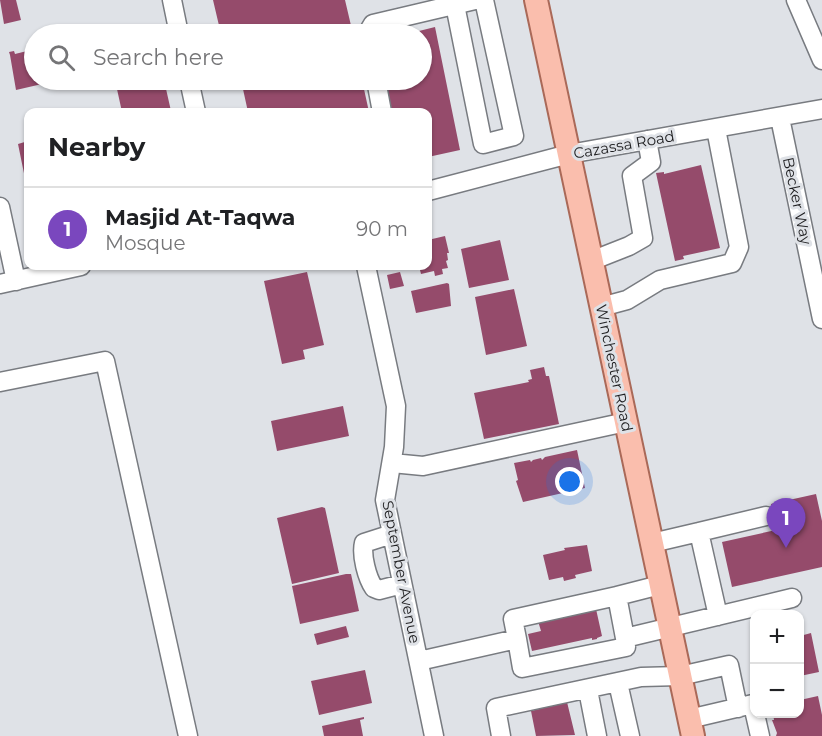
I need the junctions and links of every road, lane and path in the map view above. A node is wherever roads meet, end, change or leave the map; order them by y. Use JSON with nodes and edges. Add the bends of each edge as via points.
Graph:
{"nodes":[{"id":1,"x":172,"y":0,"type":"edge"},
{"id":2,"x":475,"y":0,"type":"edge"},
{"id":3,"x":484,"y":0,"type":"edge"},
{"id":4,"x":536,"y":0,"type":"edge"},
{"id":5,"x":796,"y":0,"type":"edge"},
{"id":6,"x":455,"y":3,"type":"edge"},
{"id":7,"x":177,"y":24,"type":"edge"},
{"id":8,"x":373,"y":24,"type":"edge"},
{"id":9,"x":822,"y":60,"type":"edge"},
{"id":10,"x":191,"y":90,"type":"edge"},
{"id":11,"x":378,"y":90,"type":"edge"},
{"id":12,"x":195,"y":108,"type":"edge"},
{"id":13,"x":381,"y":108,"type":"edge"},
{"id":14,"x":822,"y":109,"type":"edge"},
{"id":15,"x":780,"y":118,"type":"junction"},
{"id":16,"x":716,"y":129,"type":"junction"},
{"id":17,"x":647,"y":141,"type":"junction"},
{"id":18,"x":569,"y":154,"type":"junction"},
{"id":19,"x":432,"y":190,"type":"edge"},
{"id":20,"x":0,"y":207,"type":"edge"},
{"id":21,"x":591,"y":261,"type":"junction"},
{"id":22,"x":63,"y":270,"type":"edge"},
{"id":23,"x":367,"y":270,"type":"edge"},
{"id":24,"x":8,"y":282,"type":"edge"},
{"id":25,"x":601,"y":307,"type":"junction"},
{"id":26,"x":822,"y":319,"type":"edge"},
{"id":27,"x":0,"y":382,"type":"edge"},
{"id":28,"x":626,"y":422,"type":"junction"},
{"id":29,"x":392,"y":463,"type":"junction"},
{"id":30,"x":766,"y":516,"type":"dead end"},
{"id":31,"x":699,"y":532,"type":"junction"},
{"id":32,"x":392,"y":534,"type":"junction"},
{"id":33,"x":652,"y":543,"type":"junction"},
{"id":34,"x":402,"y":584,"type":"junction"},
{"id":35,"x":660,"y":585,"type":"junction"},
{"id":36,"x":617,"y":596,"type":"junction"},
{"id":37,"x":792,"y":598,"type":"dead end"},
{"id":38,"x":718,"y":616,"type":"junction"},
{"id":39,"x":670,"y":628,"type":"junction"},
{"id":40,"x":625,"y":638,"type":"junction"},
{"id":41,"x":517,"y":639,"type":"junction"},
{"id":42,"x":419,"y":661,"type":"junction"},
{"id":43,"x":680,"y":676,"type":"junction"},
{"id":44,"x":618,"y":682,"type":"junction"},
{"id":45,"x":588,"y":690,"type":"junction"},
{"id":46,"x":749,"y":711,"type":"edge"},
{"id":47,"x":691,"y":728,"type":"edge"},
{"id":48,"x":188,"y":736,"type":"edge"},
{"id":49,"x":434,"y":736,"type":"edge"},
{"id":50,"x":501,"y":736,"type":"edge"},
{"id":51,"x":597,"y":736,"type":"edge"},
{"id":52,"x":630,"y":736,"type":"edge"},
{"id":53,"x":760,"y":736,"type":"edge"}],
"edges":[{"from":1,"to":7,"type":"street"},
{"from":2,"to":6,"type":"street"},
{"from":3,"to":6,"type":"street","via":[[514,136],[483,144]]},
{"from":4,"to":18,"type":"main road","name":"Winchester Road"},
{"from":5,"to":9,"type":"street"},
{"from":6,"to":8,"type":"street"},
{"from":10,"to":12,"type":"street"},
{"from":11,"to":13,"type":"street"},
{"from":14,"to":15,"type":"street","name":"Cazassa Road"},
{"from":15,"to":16,"type":"street","name":"Cazassa Road"},
{"from":15,"to":26,"type":"street","name":"Becker Way"},
{"from":16,"to":17,"type":"street","name":"Cazassa Road"},
{"from":16,"to":25,"type":"street","via":[[739,247],[732,263],[660,280],[627,300]]},
{"from":17,"to":18,"type":"street","name":"Cazassa Road"},
{"from":17,"to":21,"type":"street","via":[[651,162],[632,176],[643,238]]},
{"from":18,"to":19,"type":"street","name":"Cazassa Road"},
{"from":18,"to":21,"type":"main road","name":"Winchester Road"},
{"from":20,"to":24,"type":"street"},
{"from":21,"to":25,"type":"main road","name":"Winchester Road"},
{"from":22,"to":24,"type":"street"},
{"from":23,"to":29,"type":"street","name":"September Avenue","via":[[396,406]]},
{"from":25,"to":28,"type":"main road","name":"Winchester Road"},
{"from":27,"to":48,"type":"street","via":[[105,361]]},
{"from":28,"to":29,"type":"street","via":[[423,466]]},
{"from":28,"to":33,"type":"main road","name":"Winchester Road"},
{"from":29,"to":32,"type":"street","name":"September Avenue","via":[[385,500]]},
{"from":30,"to":31,"type":"street"},
{"from":31,"to":33,"type":"street"},
{"from":31,"to":38,"type":"street"},
{"from":32,"to":34,"type":"street","name":"September Avenue"},
{"from":32,"to":34,"type":"street","via":[[369,540],[362,549],[374,588]]},
{"from":33,"to":35,"type":"main road","name":"Winchester Road"},
{"from":34,"to":42,"type":"street","name":"September Avenue"},
{"from":35,"to":36,"type":"street"},
{"from":35,"to":39,"type":"main road","name":"Winchester Road"},
{"from":36,"to":40,"type":"street"},
{"from":36,"to":41,"type":"street","via":[[513,619]]},
{"from":37,"to":38,"type":"street"},
{"from":38,"to":39,"type":"street"},
{"from":39,"to":40,"type":"street"},
{"from":39,"to":43,"type":"main road","name":"Winchester Road"},
{"from":40,"to":41,"type":"street","via":[[626,647],[522,668]]},
{"from":41,"to":42,"type":"street"},
{"from":42,"to":49,"type":"street","name":"September Avenue"},
{"from":43,"to":44,"type":"street"},
{"from":43,"to":46,"type":"street","via":[[729,665]]},
{"from":43,"to":47,"type":"main road","name":"Winchester Road"},
{"from":44,"to":45,"type":"street"},
{"from":44,"to":52,"type":"street"},
{"from":45,"to":50,"type":"street","via":[[496,708]]},
{"from":45,"to":51,"type":"street"},
{"from":46,"to":47,"type":"street"},
{"from":46,"to":53,"type":"street"}]}
